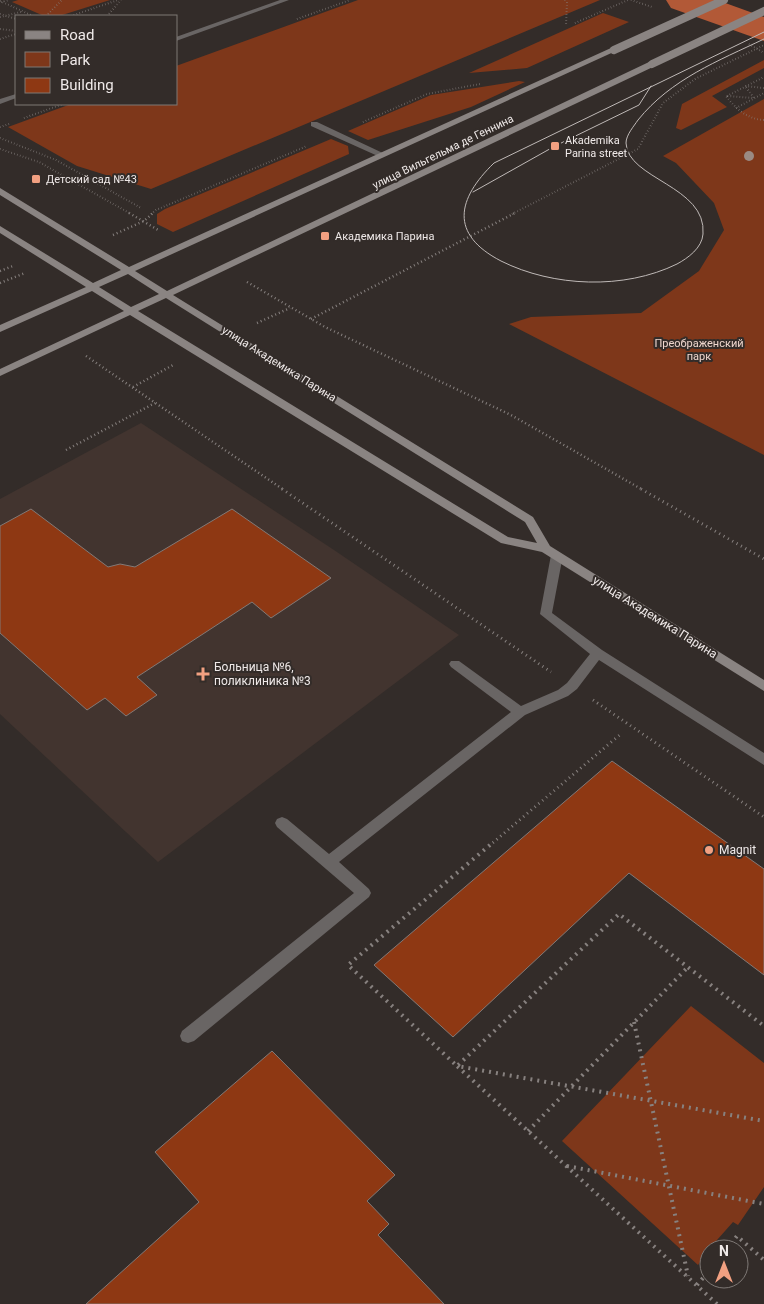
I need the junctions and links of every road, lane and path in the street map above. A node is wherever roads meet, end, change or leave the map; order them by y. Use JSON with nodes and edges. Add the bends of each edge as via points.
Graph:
{"nodes":[{"id":1,"x":9,"y":0,"type":"edge"},
{"id":2,"x":62,"y":0,"type":"edge"},
{"id":3,"x":120,"y":0,"type":"edge"},
{"id":4,"x":286,"y":0,"type":"edge"},
{"id":5,"x":565,"y":0,"type":"edge"},
{"id":6,"x":621,"y":0,"type":"edge"},
{"id":7,"x":724,"y":0,"type":"edge"},
{"id":8,"x":626,"y":1,"type":"edge"},
{"id":9,"x":1,"y":2,"type":"edge"},
{"id":10,"x":764,"y":11,"type":"edge"},
{"id":11,"x":22,"y":12,"type":"junction"},
{"id":12,"x":0,"y":14,"type":"edge"},
{"id":13,"x":30,"y":15,"type":"edge"},
{"id":14,"x":47,"y":15,"type":"edge"},
{"id":15,"x":74,"y":15,"type":"edge"},
{"id":16,"x":109,"y":15,"type":"edge"},
{"id":17,"x":8,"y":16,"type":"junction"},
{"id":18,"x":0,"y":17,"type":"edge"},
{"id":19,"x":15,"y":19,"type":"edge"},
{"id":20,"x":575,"y":22,"type":"dead end"},
{"id":21,"x":566,"y":25,"type":"dead end"},
{"id":22,"x":15,"y":28,"type":"edge"},
{"id":23,"x":0,"y":29,"type":"edge"},
{"id":24,"x":11,"y":31,"type":"junction"},
{"id":25,"x":15,"y":32,"type":"edge"},
{"id":26,"x":15,"y":32,"type":"edge"},
{"id":27,"x":178,"y":38,"type":"edge"},
{"id":28,"x":0,"y":39,"type":"edge"},
{"id":29,"x":764,"y":45,"type":"edge"},
{"id":30,"x":764,"y":77,"type":"edge"},
{"id":31,"x":486,"y":83,"type":"dead end"},
{"id":32,"x":746,"y":86,"type":"junction"},
{"id":33,"x":764,"y":88,"type":"edge"},
{"id":34,"x":764,"y":93,"type":"edge"},
{"id":35,"x":15,"y":96,"type":"edge"},
{"id":36,"x":726,"y":96,"type":"junction"},
{"id":37,"x":754,"y":98,"type":"junction"},
{"id":38,"x":0,"y":102,"type":"edge"},
{"id":39,"x":60,"y":105,"type":"edge"},
{"id":40,"x":735,"y":108,"type":"junction"},
{"id":41,"x":18,"y":120,"type":"dead end"},
{"id":42,"x":764,"y":120,"type":"edge"},
{"id":43,"x":9,"y":123,"type":"dead end"},
{"id":44,"x":314,"y":124,"type":"dead end"},
{"id":45,"x":0,"y":127,"type":"edge"},
{"id":46,"x":337,"y":134,"type":"junction"},
{"id":47,"x":0,"y":138,"type":"edge"},
{"id":48,"x":0,"y":148,"type":"edge"},
{"id":49,"x":383,"y":155,"type":"junction"},
{"id":50,"x":0,"y":191,"type":"edge"},
{"id":51,"x":141,"y":208,"type":"dead end"},
{"id":52,"x":144,"y":221,"type":"junction"},
{"id":53,"x":0,"y":228,"type":"edge"},
{"id":54,"x":88,"y":246,"type":"junction"},
{"id":55,"x":185,"y":246,"type":"junction"},
{"id":56,"x":53,"y":262,"type":"junction"},
{"id":57,"x":223,"y":268,"type":"junction"},
{"id":58,"x":129,"y":271,"type":"junction"},
{"id":59,"x":0,"y":283,"type":"edge"},
{"id":60,"x":92,"y":287,"type":"junction"},
{"id":61,"x":167,"y":294,"type":"junction"},
{"id":62,"x":130,"y":311,"type":"junction"},
{"id":63,"x":311,"y":319,"type":"junction"},
{"id":64,"x":0,"y":330,"type":"edge"},
{"id":65,"x":87,"y":356,"type":"dead end"},
{"id":66,"x":0,"y":373,"type":"edge"},
{"id":67,"x":156,"y":403,"type":"junction"},
{"id":68,"x":66,"y":450,"type":"dead end"},
{"id":69,"x":552,"y":552,"type":"junction"},
{"id":70,"x":764,"y":559,"type":"edge"},
{"id":71,"x":598,"y":653,"type":"junction"},
{"id":72,"x":455,"y":664,"type":"dead end"},
{"id":73,"x":572,"y":686,"type":"junction"},
{"id":74,"x":764,"y":686,"type":"edge"},
{"id":75,"x":520,"y":712,"type":"junction"},
{"id":76,"x":622,"y":734,"type":"dead end"},
{"id":77,"x":764,"y":760,"type":"edge"},
{"id":78,"x":764,"y":817,"type":"edge"},
{"id":79,"x":282,"y":823,"type":"dead end"},
{"id":80,"x":329,"y":862,"type":"junction"},
{"id":81,"x":688,"y":967,"type":"junction"},
{"id":82,"x":634,"y":1022,"type":"junction"},
{"id":83,"x":764,"y":1026,"type":"edge"},
{"id":84,"x":188,"y":1036,"type":"dead end"},
{"id":85,"x":458,"y":1066,"type":"junction"},
{"id":86,"x":572,"y":1086,"type":"junction"},
{"id":87,"x":651,"y":1100,"type":"junction"},
{"id":88,"x":764,"y":1121,"type":"edge"},
{"id":89,"x":528,"y":1131,"type":"junction"},
{"id":90,"x":566,"y":1165,"type":"junction"},
{"id":91,"x":669,"y":1186,"type":"junction"},
{"id":92,"x":764,"y":1204,"type":"edge"},
{"id":93,"x":749,"y":1247,"type":"edge"},
{"id":94,"x":764,"y":1260,"type":"edge"},
{"id":95,"x":689,"y":1278,"type":"junction"},
{"id":96,"x":699,"y":1283,"type":"edge"},
{"id":97,"x":697,"y":1285,"type":"junction"},
{"id":98,"x":717,"y":1304,"type":"edge"}],
"edges":[{"from":1,"to":9,"type":"path"},
{"from":2,"to":14,"type":"path"},
{"from":3,"to":15,"type":"path"},
{"from":3,"to":16,"type":"path"},
{"from":4,"to":27,"type":"lane"},
{"from":5,"to":21,"type":"path"},
{"from":6,"to":8,"type":"path"},
{"from":7,"to":49,"type":"street","name":"улица Вильгельма де Геннина","bridge":true},
{"from":8,"to":20,"type":"path"},
{"from":9,"to":11,"type":"path"},
{"from":10,"to":57,"type":"street","name":"улица Вильгельма де Геннина","bridge":true},
{"from":11,"to":13,"type":"path"},
{"from":11,"to":17,"type":"path"},
{"from":12,"to":17,"type":"path"},
{"from":17,"to":18,"type":"path"},
{"from":17,"to":19,"type":"path"},
{"from":22,"to":24,"type":"path"},
{"from":23,"to":24,"type":"path"},
{"from":24,"to":25,"type":"path"},
{"from":26,"to":28,"type":"path"},
{"from":29,"to":63,"type":"path","bridge":true,"via":[[695,79],[663,103],[638,149]]},
{"from":30,"to":32,"type":"path"},
{"from":31,"to":46,"type":"path","via":[[427,94]]},
{"from":32,"to":33,"type":"path"},
{"from":32,"to":36,"type":"path"},
{"from":32,"to":37,"type":"path"},
{"from":34,"to":37,"type":"path"},
{"from":35,"to":38,"type":"lane"},
{"from":36,"to":37,"type":"path"},
{"from":36,"to":40,"type":"path"},
{"from":37,"to":40,"type":"path"},
{"from":39,"to":41,"type":"path"},
{"from":40,"to":42,"type":"path","via":[[756,121]]},
{"from":43,"to":45,"type":"path"},
{"from":44,"to":46,"type":"lane"},
{"from":46,"to":49,"type":"lane"},
{"from":46,"to":52,"type":"path","via":[[156,210]]},
{"from":47,"to":51,"type":"path","via":[[56,160]]},
{"from":48,"to":52,"type":"path","via":[[39,162]]},
{"from":49,"to":55,"type":"street","name":"улица Вильгельма де Геннина"},
{"from":50,"to":54,"type":"street","name":"улица Академика Парина"},
{"from":52,"to":54,"type":"path"},
{"from":52,"to":55,"type":"path"},
{"from":53,"to":56,"type":"street","name":"улица Академика Парина"},
{"from":54,"to":58,"type":"street","name":"улица Академика Парина"},
{"from":55,"to":58,"type":"street","name":"улица Вильгельма де Геннина"},
{"from":56,"to":59,"type":"path"},
{"from":56,"to":60,"type":"street","name":"улица Академика Парина"},
{"from":57,"to":61,"type":"street","name":"улица Вильгельма де Геннина"},
{"from":57,"to":63,"type":"path"},
{"from":58,"to":60,"type":"street","name":"улица Вильгельма де Геннина"},
{"from":58,"to":61,"type":"street","name":"улица Академика Парина"},
{"from":60,"to":62,"type":"street","name":"улица Академика Парина"},
{"from":60,"to":64,"type":"street","name":"улица Вильгельма де Геннина"},
{"from":61,"to":62,"type":"street","name":"улица Вильгельма де Геннина"},
{"from":61,"to":69,"type":"street","name":"улица Академика Парина","via":[[528,520]]},
{"from":62,"to":66,"type":"street","name":"улица Вильгельма де Геннина"},
{"from":62,"to":69,"type":"street","name":"улица Академика Парина","via":[[505,540]]},
{"from":63,"to":70,"type":"path","via":[[511,415]]},
{"from":65,"to":67,"type":"path"},
{"from":67,"to":68,"type":"path"},
{"from":67,"to":73,"type":"path"},
{"from":69,"to":71,"type":"lane","via":[[546,614]]},
{"from":69,"to":74,"type":"street","name":"улица Академика Парина"},
{"from":71,"to":73,"type":"lane"},
{"from":71,"to":77,"type":"lane"},
{"from":72,"to":75,"type":"lane"},
{"from":73,"to":75,"type":"lane","via":[[564,693]]},
{"from":73,"to":78,"type":"path"},
{"from":75,"to":80,"type":"lane"},
{"from":76,"to":85,"type":"path","via":[[348,965]]},
{"from":79,"to":80,"type":"lane"},
{"from":80,"to":84,"type":"lane","via":[[364,893]]},
{"from":81,"to":82,"type":"path"},
{"from":81,"to":83,"type":"path"},
{"from":81,"to":85,"type":"path","via":[[619,914]]},
{"from":82,"to":86,"type":"path"},
{"from":82,"to":87,"type":"path"},
{"from":85,"to":86,"type":"path"},
{"from":85,"to":89,"type":"path"},
{"from":86,"to":87,"type":"path"},
{"from":86,"to":89,"type":"path"},
{"from":87,"to":88,"type":"path"},
{"from":87,"to":91,"type":"path"},
{"from":89,"to":90,"type":"path"},
{"from":90,"to":91,"type":"path"},
{"from":90,"to":95,"type":"path"},
{"from":91,"to":92,"type":"path"},
{"from":91,"to":95,"type":"path"},
{"from":93,"to":94,"type":"path"},
{"from":95,"to":97,"type":"path"},
{"from":96,"to":97,"type":"path"},
{"from":97,"to":98,"type":"path"}]}
